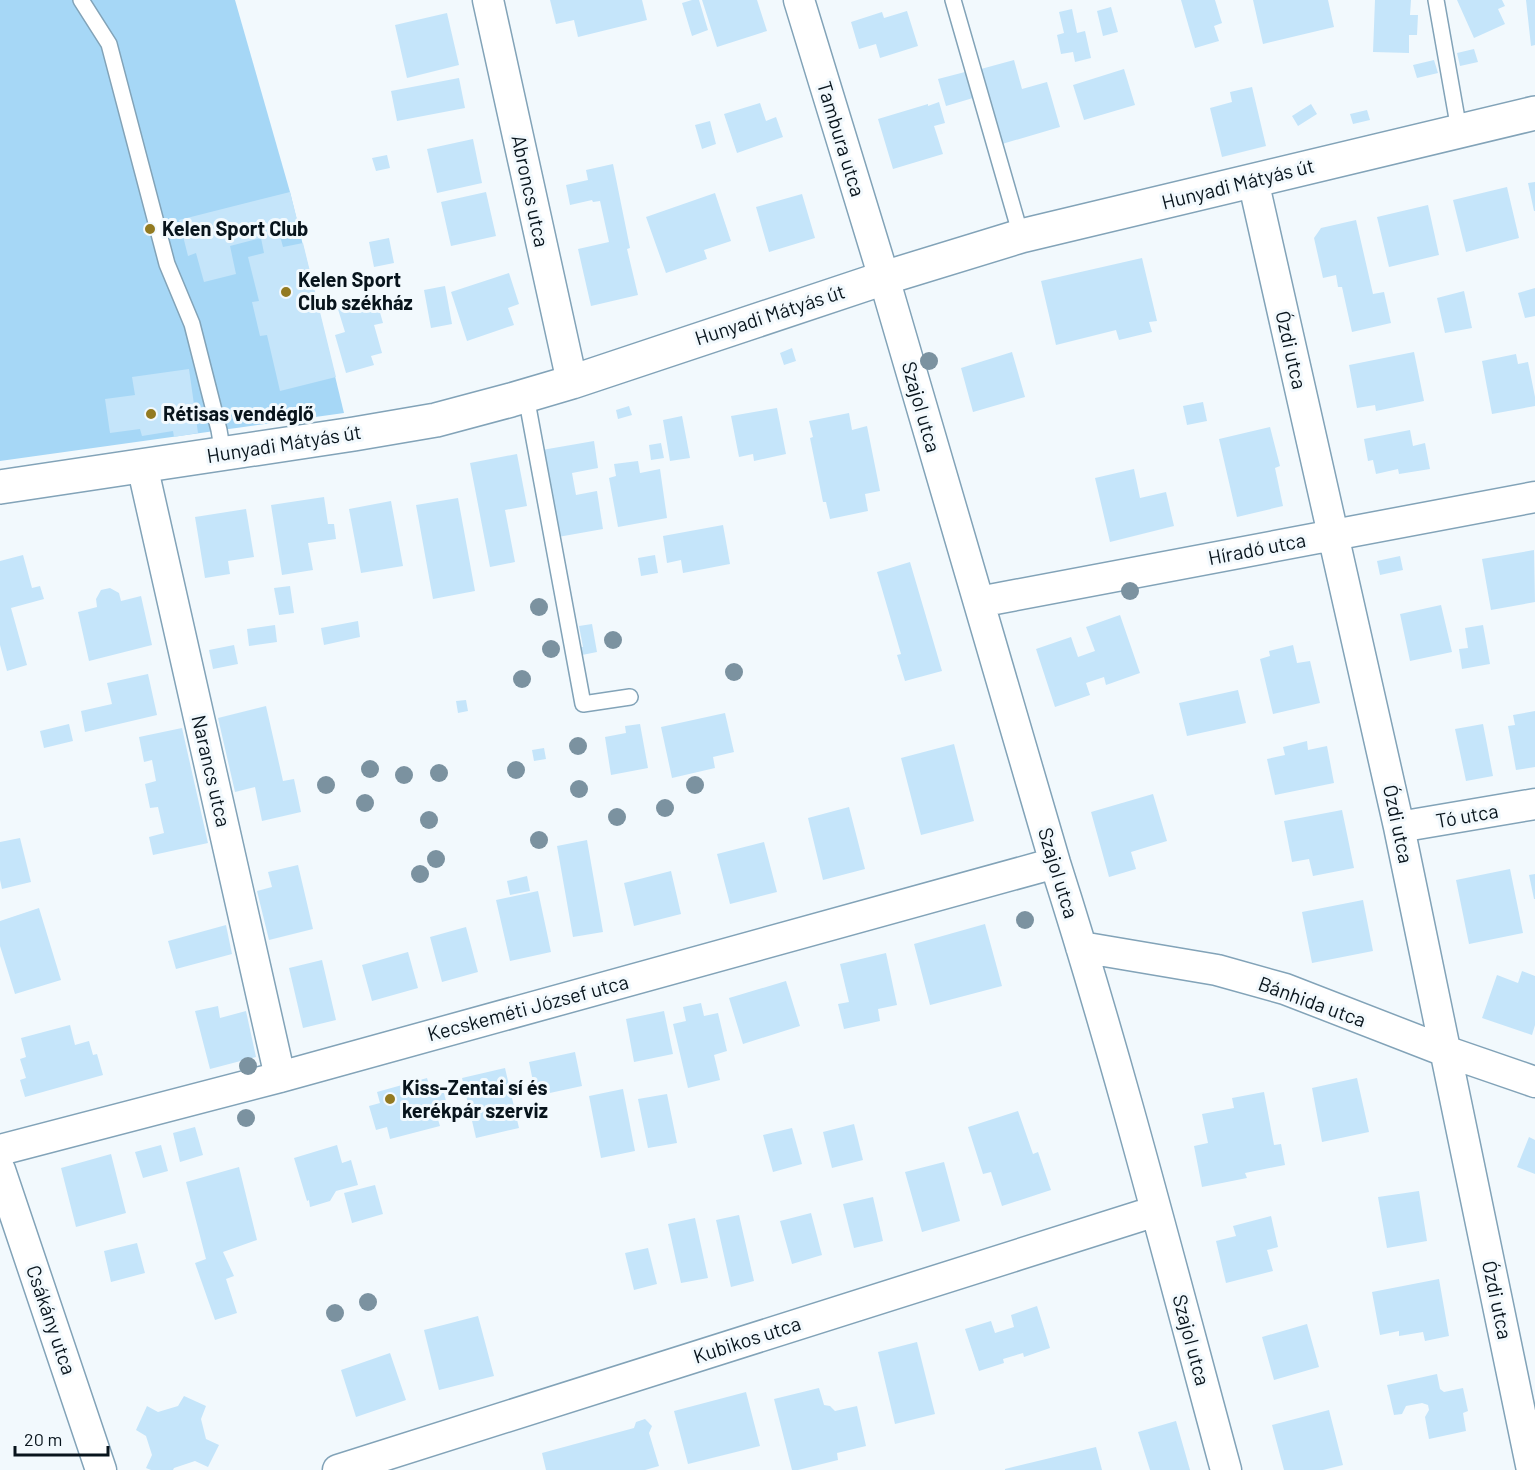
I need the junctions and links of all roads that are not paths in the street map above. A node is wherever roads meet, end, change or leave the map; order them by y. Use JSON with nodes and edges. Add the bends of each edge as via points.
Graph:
{"nodes":[{"id":1,"x":81,"y":0,"type":"edge"},
{"id":2,"x":488,"y":0,"type":"edge"},
{"id":3,"x":799,"y":0,"type":"edge"},
{"id":4,"x":953,"y":0,"type":"edge"},
{"id":5,"x":1436,"y":0,"type":"edge"},
{"id":6,"x":1535,"y":113,"type":"edge"},
{"id":7,"x":1459,"y":130,"type":"junction"},
{"id":8,"x":1253,"y":180,"type":"junction"},
{"id":9,"x":1021,"y":236,"type":"junction"},
{"id":10,"x":884,"y":278,"type":"junction"},
{"id":11,"x":572,"y":382,"type":"junction"},
{"id":12,"x":526,"y":396,"type":"junction"},
{"id":13,"x":223,"y":454,"type":"junction"},
{"id":14,"x":142,"y":465,"type":"junction"},
{"id":15,"x":0,"y":487,"type":"edge"},
{"id":16,"x":1535,"y":497,"type":"edge"},
{"id":17,"x":1332,"y":534,"type":"junction"},
{"id":18,"x":979,"y":602,"type":"junction"},
{"id":19,"x":630,"y":697,"type":"dead end"},
{"id":20,"x":1535,"y":804,"type":"edge"},
{"id":21,"x":1399,"y":828,"type":"junction"},
{"id":22,"x":1055,"y":863,"type":"junction"},
{"id":23,"x":1082,"y":947,"type":"junction"},
{"id":24,"x":1445,"y":1052,"type":"junction"},
{"id":25,"x":280,"y":1077,"type":"junction"},
{"id":26,"x":1535,"y":1082,"type":"edge"},
{"id":27,"x":0,"y":1150,"type":"edge"},
{"id":28,"x":0,"y":1170,"type":"edge"},
{"id":29,"x":1156,"y":1210,"type":"junction"},
{"id":30,"x":101,"y":1470,"type":"edge"},
{"id":31,"x":338,"y":1470,"type":"edge"},
{"id":32,"x":1226,"y":1470,"type":"edge"},
{"id":33,"x":1532,"y":1470,"type":"edge"}],
"edges":[{"from":1,"to":13,"type":"lane","via":[[109,44],[167,264],[192,324]]},
{"from":2,"to":11,"type":"street","name":"Abroncs utca"},
{"from":3,"to":10,"type":"street","name":"Tambura utca"},
{"from":4,"to":9,"type":"lane"},
{"from":5,"to":7,"type":"lane"},
{"from":6,"to":7,"type":"street","name":"Hunyadi Mátyás út"},
{"from":7,"to":8,"type":"street","name":"Hunyadi Mátyás út"},
{"from":8,"to":9,"type":"street","name":"Hunyadi Mátyás út"},
{"from":8,"to":17,"type":"street","name":"Ózdi utca"},
{"from":9,"to":10,"type":"street","name":"Hunyadi Mátyás út"},
{"from":10,"to":11,"type":"street","name":"Hunyadi Mátyás út"},
{"from":10,"to":18,"type":"street","name":"Szajol utca"},
{"from":11,"to":12,"type":"street","name":"Hunyadi Mátyás út"},
{"from":12,"to":13,"type":"street","name":"Hunyadi Mátyás út","via":[[436,420]]},
{"from":12,"to":19,"type":"lane","via":[[583,704]]},
{"from":13,"to":14,"type":"street","name":"Hunyadi Mátyás út"},
{"from":14,"to":15,"type":"street","name":"Hunyadi Mátyás út"},
{"from":14,"to":25,"type":"street","name":"Narancs utca"},
{"from":16,"to":17,"type":"street","name":"Híradó utca"},
{"from":17,"to":18,"type":"street","name":"Híradó utca"},
{"from":17,"to":21,"type":"street","name":"Ózdi utca"},
{"from":18,"to":22,"type":"street","name":"Szajol utca"},
{"from":20,"to":21,"type":"street","name":"Tó utca"},
{"from":21,"to":24,"type":"street","name":"Ózdi utca"},
{"from":22,"to":23,"type":"street","name":"Szajol utca"},
{"from":22,"to":25,"type":"street","name":"Kecskeméti József utca"},
{"from":23,"to":24,"type":"street","name":"Bánhida utca","via":[[1217,970],[1285,989]]},
{"from":23,"to":29,"type":"street","name":"Szajol utca"},
{"from":24,"to":26,"type":"street","name":"Bánhida utca"},
{"from":24,"to":33,"type":"street","name":"Ózdi utca"},
{"from":25,"to":27,"type":"street","name":"Kecskeméti József utca"},
{"from":28,"to":30,"type":"street","name":"Csákány utca"},
{"from":29,"to":31,"type":"street","name":"Kubikos utca"},
{"from":29,"to":32,"type":"street","name":"Szajol utca"}]}
